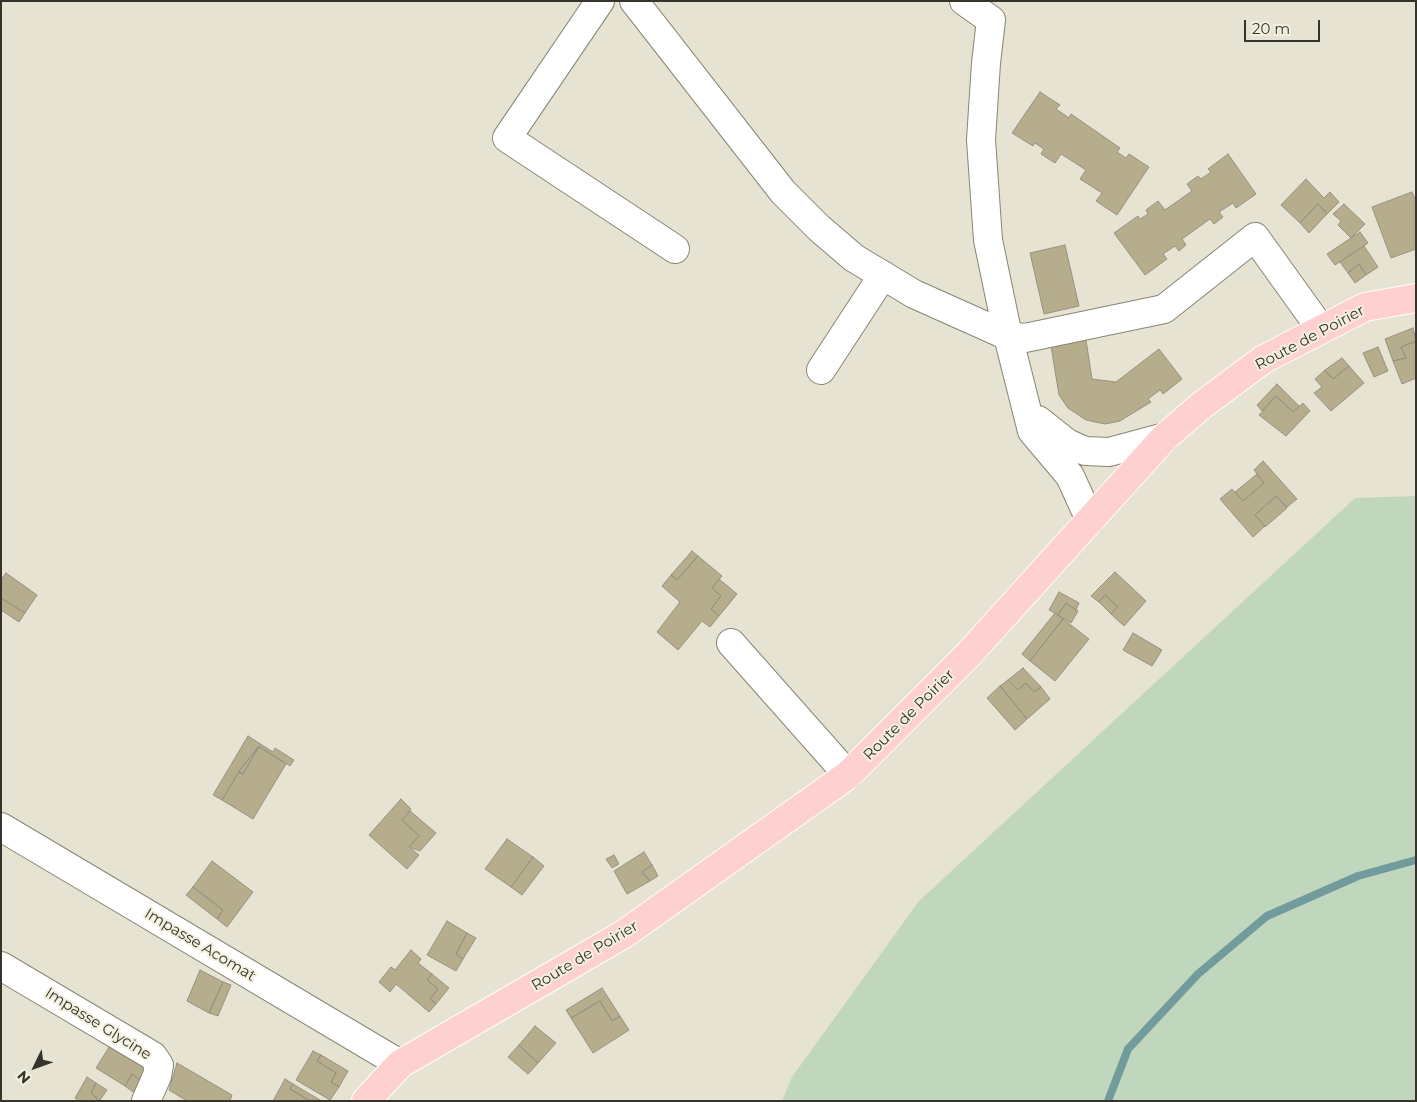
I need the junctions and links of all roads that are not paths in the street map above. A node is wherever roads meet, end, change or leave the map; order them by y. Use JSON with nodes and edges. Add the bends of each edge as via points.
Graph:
{"nodes":[{"id":1,"x":600,"y":1,"type":"edge"},
{"id":2,"x":634,"y":1,"type":"edge"},
{"id":3,"x":964,"y":1,"type":"edge"},
{"id":4,"x":675,"y":249,"type":"dead end"},
{"id":5,"x":883,"y":276,"type":"junction"},
{"id":6,"x":1416,"y":298,"type":"edge"},
{"id":7,"x":1321,"y":329,"type":"junction"},
{"id":8,"x":1008,"y":336,"type":"junction"},
{"id":9,"x":821,"y":370,"type":"dead end"},
{"id":10,"x":1024,"y":397,"type":"junction"},
{"id":11,"x":1165,"y":437,"type":"junction"},
{"id":12,"x":1090,"y":520,"type":"junction"},
{"id":13,"x":731,"y":643,"type":"dead end"},
{"id":14,"x":848,"y":775,"type":"junction"},
{"id":15,"x":1,"y":827,"type":"edge"},
{"id":16,"x":1,"y":966,"type":"edge"},
{"id":17,"x":400,"y":1064,"type":"junction"},
{"id":18,"x":146,"y":1101,"type":"edge"},
{"id":19,"x":366,"y":1101,"type":"edge"}],
"edges":[{"from":1,"to":4,"type":"street","via":[[507,138]]},
{"from":2,"to":5,"type":"street","via":[[783,192],[854,258]]},
{"from":3,"to":8,"type":"street","via":[[991,20],[981,140],[988,240]]},
{"from":5,"to":8,"type":"street","via":[[914,294]]},
{"from":5,"to":9,"type":"street"},
{"from":6,"to":7,"type":"main road","name":"Route de Poirier","via":[[1365,307]]},
{"from":7,"to":8,"type":"street","via":[[1255,236],[1164,309],[1025,338]]},
{"from":7,"to":11,"type":"main road","name":"Route de Poirier","via":[[1264,359]]},
{"from":8,"to":10,"type":"street"},
{"from":10,"to":11,"type":"street","via":[[1039,421],[1067,443],[1085,451],[1109,452]]},
{"from":10,"to":12,"type":"street","via":[[1032,431],[1070,476]]},
{"from":11,"to":12,"type":"main road","name":"Route de Poirier"},
{"from":12,"to":14,"type":"main road","name":"Route de Poirier","via":[[968,655]]},
{"from":13,"to":14,"type":"street"},
{"from":14,"to":17,"type":"main road","name":"Route de Poirier","via":[[624,934]]},
{"from":15,"to":17,"type":"street","name":"Impasse Acomat"},
{"from":16,"to":18,"type":"street","name":"Impasse Glycine","via":[[154,1056],[159,1065]]},
{"from":17,"to":19,"type":"main road","name":"Route de Poirier"}]}
